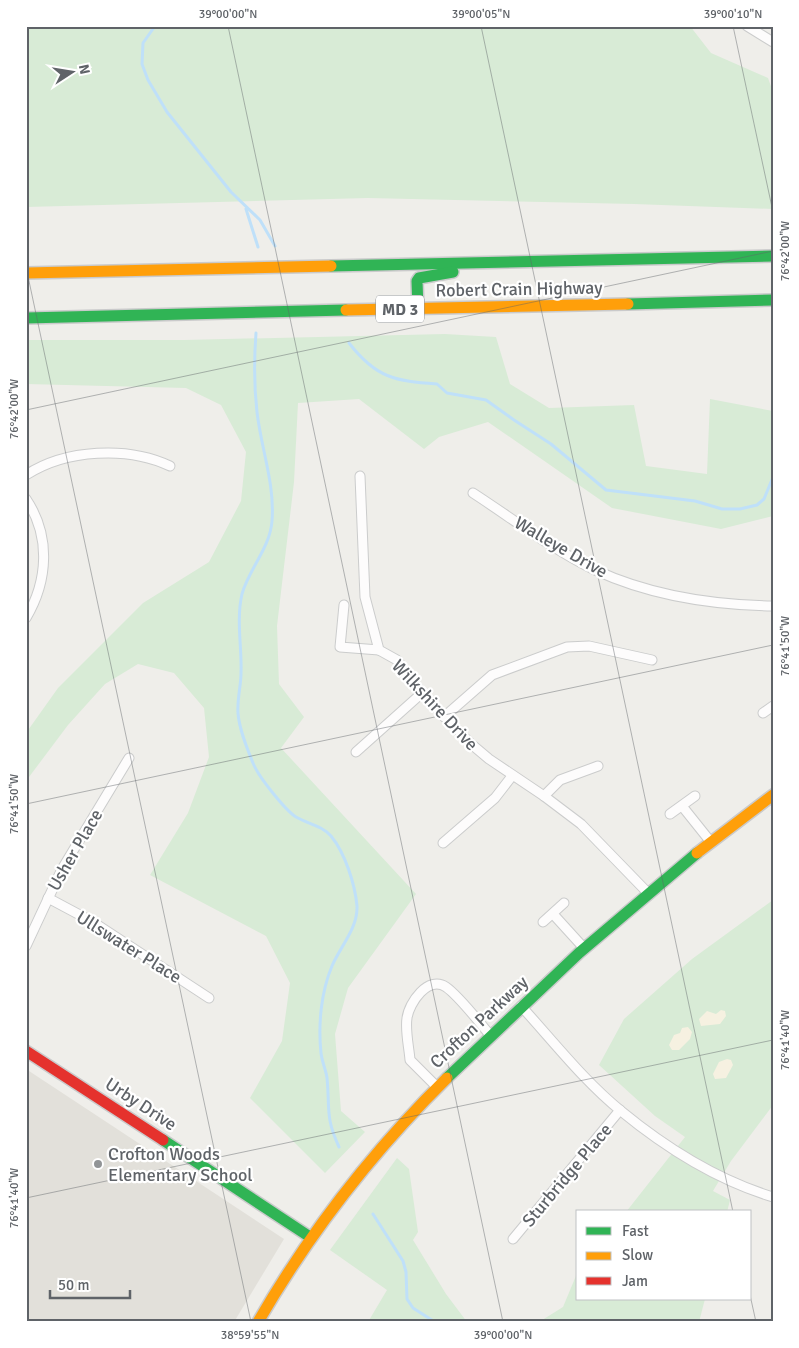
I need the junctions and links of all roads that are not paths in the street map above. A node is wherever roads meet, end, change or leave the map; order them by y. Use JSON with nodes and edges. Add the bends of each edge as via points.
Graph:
{"nodes":[{"id":1,"x":747,"y":26,"type":"edge"},
{"id":2,"x":773,"y":42,"type":"edge"},
{"id":3,"x":773,"y":256,"type":"edge"},
{"id":4,"x":527,"y":261,"type":"junction"},
{"id":5,"x":26,"y":273,"type":"edge"},
{"id":6,"x":773,"y":300,"type":"edge"},
{"id":7,"x":418,"y":309,"type":"junction"},
{"id":8,"x":26,"y":318,"type":"edge"},
{"id":9,"x":170,"y":466,"type":"dead end"},
{"id":10,"x":26,"y":475,"type":"edge"},
{"id":11,"x":360,"y":476,"type":"dead end"},
{"id":12,"x":473,"y":493,"type":"dead end"},
{"id":13,"x":26,"y":499,"type":"edge"},
{"id":14,"x":344,"y":605,"type":"dead end"},
{"id":15,"x":773,"y":606,"type":"edge"},
{"id":16,"x":26,"y":618,"type":"edge"},
{"id":17,"x":380,"y":650,"type":"junction"},
{"id":18,"x":652,"y":660,"type":"dead end"},
{"id":19,"x":422,"y":693,"type":"junction"},
{"id":20,"x":773,"y":706,"type":"edge"},
{"id":21,"x":763,"y":713,"type":"dead end"},
{"id":22,"x":444,"y":717,"type":"junction"},
{"id":23,"x":356,"y":752,"type":"dead end"},
{"id":24,"x":129,"y":758,"type":"dead end"},
{"id":25,"x":598,"y":766,"type":"dead end"},
{"id":26,"x":512,"y":776,"type":"junction"},
{"id":27,"x":773,"y":795,"type":"edge"},
{"id":28,"x":544,"y":796,"type":"junction"},
{"id":29,"x":695,"y":796,"type":"dead end"},
{"id":30,"x":682,"y":806,"type":"junction"},
{"id":31,"x":670,"y":814,"type":"dead end"},
{"id":32,"x":710,"y":841,"type":"junction"},
{"id":33,"x":443,"y":843,"type":"dead end"},
{"id":34,"x":648,"y":892,"type":"junction"},
{"id":35,"x":48,"y":898,"type":"junction"},
{"id":36,"x":564,"y":903,"type":"dead end"},
{"id":37,"x":553,"y":914,"type":"junction"},
{"id":38,"x":544,"y":922,"type":"dead end"},
{"id":39,"x":26,"y":946,"type":"edge"},
{"id":40,"x":583,"y":947,"type":"junction"},
{"id":41,"x":209,"y":998,"type":"dead end"},
{"id":42,"x":521,"y":1006,"type":"junction"},
{"id":43,"x":490,"y":1035,"type":"junction"},
{"id":44,"x":26,"y":1052,"type":"edge"},
{"id":45,"x":436,"y":1086,"type":"junction"},
{"id":46,"x":620,"y":1110,"type":"junction"},
{"id":47,"x":773,"y":1197,"type":"edge"},
{"id":48,"x":310,"y":1237,"type":"junction"},
{"id":49,"x":513,"y":1239,"type":"dead end"},
{"id":50,"x":258,"y":1322,"type":"edge"}],
"edges":[{"from":1,"to":2,"type":"street"},
{"from":3,"to":4,"type":"main road","name":"Robert Crain Highway"},
{"from":4,"to":5,"type":"main road","name":"Robert Crain Highway"},
{"from":4,"to":7,"type":"main road","via":[[424,276],[418,282]]},
{"from":6,"to":7,"type":"main road","name":"Robert Crain Highway","number":"MD 3"},
{"from":7,"to":8,"type":"main road","name":"Robert Crain Highway","number":"MD 3"},
{"from":9,"to":10,"type":"street","via":[[143,455],[76,455],[50,462]]},
{"from":11,"to":17,"type":"street","name":"Wilkshire Drive","via":[[365,597]]},
{"from":12,"to":15,"type":"street","name":"Walleye Drive","via":[[571,556],[618,579],[675,595]]},
{"from":13,"to":16,"type":"street","via":[[43,540],[45,560],[42,582]]},
{"from":14,"to":17,"type":"street","via":[[340,647]]},
{"from":17,"to":19,"type":"street","name":"Wilkshire Drive","via":[[397,660]]},
{"from":18,"to":22,"type":"street","via":[[589,646],[567,647],[492,675]]},
{"from":19,"to":22,"type":"street","name":"Wilkshire Drive"},
{"from":19,"to":23,"type":"street"},
{"from":20,"to":21,"type":"street"},
{"from":22,"to":26,"type":"street","name":"Wilkshire Drive"},
{"from":24,"to":35,"type":"street","name":"Usher Place","via":[[75,845]]},
{"from":25,"to":28,"type":"street","via":[[560,780]]},
{"from":26,"to":28,"type":"street","name":"Wilkshire Drive"},
{"from":26,"to":33,"type":"street","via":[[495,798]]},
{"from":27,"to":32,"type":"main road","name":"Crofton Parkway"},
{"from":28,"to":34,"type":"street","name":"Wilkshire Drive","via":[[602,844]]},
{"from":29,"to":30,"type":"street"},
{"from":30,"to":31,"type":"street"},
{"from":30,"to":32,"type":"street"},
{"from":32,"to":34,"type":"main road","name":"Crofton Parkway"},
{"from":34,"to":40,"type":"main road","name":"Crofton Parkway"},
{"from":35,"to":39,"type":"street","name":"Usher Place"},
{"from":35,"to":41,"type":"street","name":"Ullswater Place","via":[[93,922]]},
{"from":36,"to":37,"type":"street"},
{"from":37,"to":38,"type":"street"},
{"from":37,"to":40,"type":"street"},
{"from":40,"to":42,"type":"main road","name":"Crofton Parkway"},
{"from":42,"to":43,"type":"main road","name":"Crofton Parkway"},
{"from":42,"to":46,"type":"street"},
{"from":43,"to":45,"type":"main road","name":"Crofton Parkway"},
{"from":43,"to":45,"type":"street","via":[[445,987],[433,984],[424,988],[407,1019],[410,1060]]},
{"from":44,"to":48,"type":"main road","name":"Urby Drive"},
{"from":45,"to":48,"type":"main road","name":"Crofton Parkway","via":[[358,1173]]},
{"from":46,"to":47,"type":"street","via":[[691,1161],[727,1180]]},
{"from":46,"to":49,"type":"street","name":"Sturbridge Place"},
{"from":48,"to":50,"type":"main road","name":"Crofton Parkway"}]}
